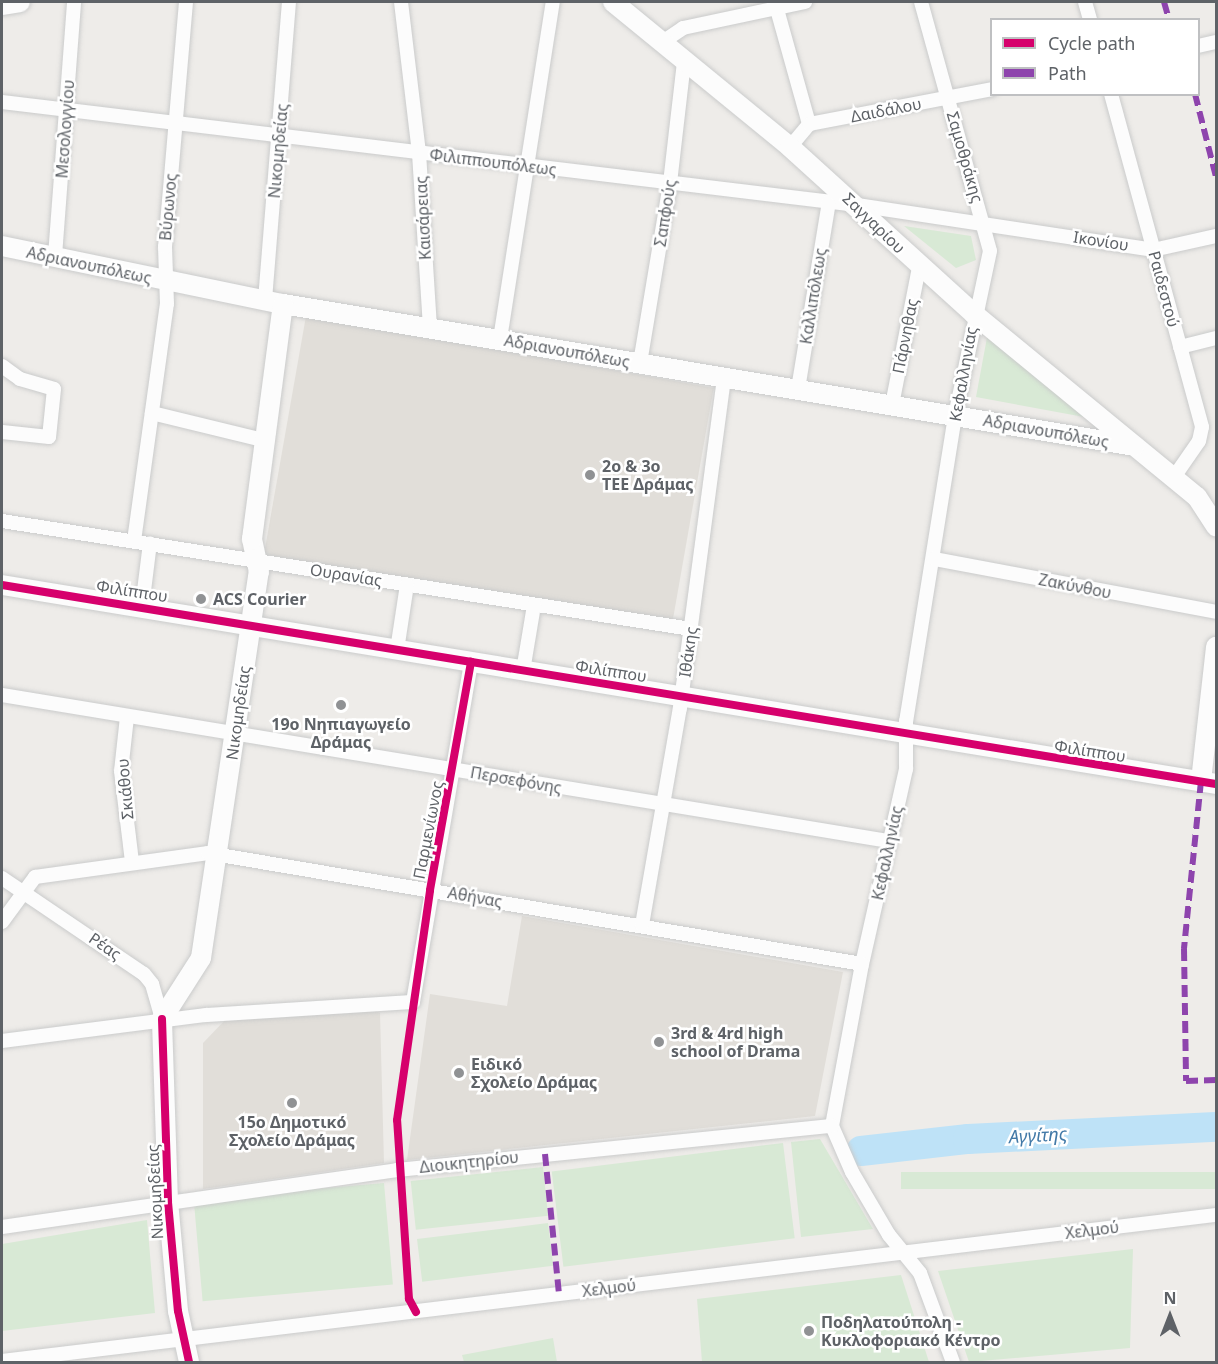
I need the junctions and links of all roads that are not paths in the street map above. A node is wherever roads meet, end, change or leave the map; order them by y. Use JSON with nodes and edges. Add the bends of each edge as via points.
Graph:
{"nodes":[{"id":1,"x":20,"y":2,"type":"edge"},
{"id":2,"x":74,"y":2,"type":"edge"},
{"id":3,"x":186,"y":2,"type":"edge"},
{"id":4,"x":289,"y":2,"type":"edge"},
{"id":5,"x":401,"y":2,"type":"edge"},
{"id":6,"x":553,"y":2,"type":"edge"},
{"id":7,"x":613,"y":2,"type":"edge"},
{"id":8,"x":805,"y":2,"type":"edge"},
{"id":9,"x":921,"y":2,"type":"edge"},
{"id":10,"x":1085,"y":2,"type":"edge"},
{"id":11,"x":2,"y":4,"type":"edge"},
{"id":12,"x":776,"y":5,"type":"edge"},
{"id":13,"x":1089,"y":18,"type":"edge"},
{"id":14,"x":1216,"y":42,"type":"edge"},
{"id":15,"x":661,"y":43,"type":"junction"},
{"id":16,"x":1200,"y":46,"type":"edge"},
{"id":17,"x":684,"y":62,"type":"junction"},
{"id":18,"x":990,"y":89,"type":"edge"},
{"id":19,"x":1112,"y":96,"type":"edge"},
{"id":20,"x":949,"y":98,"type":"junction"},
{"id":21,"x":2,"y":102,"type":"edge"},
{"id":22,"x":66,"y":110,"type":"junction"},
{"id":23,"x":175,"y":124,"type":"junction"},
{"id":24,"x":808,"y":124,"type":"junction"},
{"id":25,"x":279,"y":136,"type":"junction"},
{"id":26,"x":790,"y":147,"type":"junction"},
{"id":27,"x":419,"y":153,"type":"junction"},
{"id":28,"x":529,"y":166,"type":"junction"},
{"id":29,"x":670,"y":183,"type":"junction"},
{"id":30,"x":829,"y":202,"type":"junction"},
{"id":31,"x":857,"y":205,"type":"junction"},
{"id":32,"x":984,"y":223,"type":"junction"},
{"id":33,"x":1216,"y":236,"type":"edge"},
{"id":34,"x":2,"y":246,"type":"edge"},
{"id":35,"x":1153,"y":250,"type":"junction"},
{"id":36,"x":55,"y":256,"type":"junction"},
{"id":37,"x":919,"y":267,"type":"junction"},
{"id":38,"x":166,"y":282,"type":"junction"},
{"id":39,"x":274,"y":302,"type":"junction"},
{"id":40,"x":974,"y":314,"type":"junction"},
{"id":41,"x":430,"y":327,"type":"junction"},
{"id":42,"x":1216,"y":338,"type":"edge"},
{"id":43,"x":500,"y":339,"type":"junction"},
{"id":44,"x":1180,"y":347,"type":"junction"},
{"id":45,"x":640,"y":363,"type":"junction"},
{"id":46,"x":2,"y":366,"type":"edge"},
{"id":47,"x":724,"y":377,"type":"junction"},
{"id":48,"x":798,"y":389,"type":"junction"},
{"id":49,"x":892,"y":405,"type":"junction"},
{"id":50,"x":152,"y":413,"type":"junction"},
{"id":51,"x":955,"y":416,"type":"junction"},
{"id":52,"x":2,"y":432,"type":"edge"},
{"id":53,"x":263,"y":440,"type":"junction"},
{"id":54,"x":1134,"y":446,"type":"junction"},
{"id":55,"x":1174,"y":477,"type":"junction"},
{"id":56,"x":2,"y":521,"type":"edge"},
{"id":57,"x":1216,"y":526,"type":"edge"},
{"id":58,"x":134,"y":541,"type":"junction"},
{"id":59,"x":150,"y":543,"type":"junction"},
{"id":60,"x":934,"y":560,"type":"junction"},
{"id":61,"x":257,"y":561,"type":"junction"},
{"id":62,"x":2,"y":585,"type":"edge"},
{"id":63,"x":407,"y":585,"type":"junction"},
{"id":64,"x":534,"y":605,"type":"junction"},
{"id":65,"x":142,"y":606,"type":"junction"},
{"id":66,"x":1216,"y":612,"type":"edge"},
{"id":67,"x":251,"y":624,"type":"junction"},
{"id":68,"x":691,"y":630,"type":"junction"},
{"id":69,"x":1216,"y":647,"type":"edge"},
{"id":70,"x":397,"y":650,"type":"junction"},
{"id":71,"x":471,"y":662,"type":"junction"},
{"id":72,"x":524,"y":671,"type":"junction"},
{"id":73,"x":2,"y":696,"type":"edge"},
{"id":74,"x":681,"y":697,"type":"junction"},
{"id":75,"x":127,"y":717,"type":"junction"},
{"id":76,"x":235,"y":735,"type":"junction"},
{"id":77,"x":904,"y":735,"type":"junction"},
{"id":78,"x":453,"y":769,"type":"junction"},
{"id":79,"x":1209,"y":783,"type":"edge"},
{"id":80,"x":663,"y":804,"type":"junction"},
{"id":81,"x":889,"y":841,"type":"junction"},
{"id":82,"x":218,"y":853,"type":"junction"},
{"id":83,"x":132,"y":862,"type":"junction"},
{"id":84,"x":2,"y":878,"type":"edge"},
{"id":85,"x":430,"y":890,"type":"junction"},
{"id":86,"x":23,"y":892,"type":"junction"},
{"id":87,"x":2,"y":922,"type":"edge"},
{"id":88,"x":642,"y":925,"type":"junction"},
{"id":89,"x":862,"y":964,"type":"junction"},
{"id":90,"x":162,"y":1019,"type":"junction"},
{"id":91,"x":2,"y":1041,"type":"edge"},
{"id":92,"x":832,"y":1126,"type":"junction"},
{"id":93,"x":168,"y":1203,"type":"junction"},
{"id":94,"x":1216,"y":1215,"type":"edge"},
{"id":95,"x":2,"y":1227,"type":"edge"},
{"id":96,"x":904,"y":1253,"type":"junction"},
{"id":97,"x":184,"y":1340,"type":"junction"},
{"id":98,"x":2,"y":1361,"type":"edge"},
{"id":99,"x":189,"y":1362,"type":"edge"},
{"id":100,"x":953,"y":1362,"type":"edge"}],
"edges":[{"from":1,"to":11,"type":"street"},
{"from":2,"to":22,"type":"street","name":"Μεσολογγίου"},
{"from":3,"to":23,"type":"street","name":"Βύρωνος"},
{"from":4,"to":25,"type":"street","name":"Νικομηδείας"},
{"from":5,"to":27,"type":"street","name":"Καισάρειας"},
{"from":6,"to":28,"type":"street"},
{"from":7,"to":15,"type":"street","name":"Σαγγαρίου"},
{"from":8,"to":12,"type":"street"},
{"from":9,"to":20,"type":"street","name":"Σαμοθράκης"},
{"from":10,"to":13,"type":"street"},
{"from":12,"to":15,"type":"street","via":[[682,28]]},
{"from":12,"to":24,"type":"street"},
{"from":14,"to":16,"type":"street"},
{"from":15,"to":17,"type":"street","name":"Σαγγαρίου"},
{"from":17,"to":26,"type":"street","name":"Σαγγαρίου"},
{"from":17,"to":29,"type":"street","name":"Σαπφούς"},
{"from":18,"to":20,"type":"street","name":"Δαιδάλου"},
{"from":19,"to":35,"type":"street","name":"Ραιδεστού"},
{"from":20,"to":24,"type":"street","name":"Δαιδάλου"},
{"from":20,"to":32,"type":"street","name":"Σαμοθράκης"},
{"from":21,"to":22,"type":"street","name":"Φιλιππουπόλεως"},
{"from":22,"to":23,"type":"street","name":"Φιλιππουπόλεως"},
{"from":22,"to":36,"type":"street","name":"Μεσολογγίου"},
{"from":23,"to":25,"type":"street","name":"Φιλιππουπόλεως"},
{"from":23,"to":38,"type":"street","name":"Βύρωνος"},
{"from":24,"to":26,"type":"street"},
{"from":25,"to":27,"type":"street","name":"Φιλιππουπόλεως"},
{"from":25,"to":39,"type":"street","name":"Νικομηδείας"},
{"from":26,"to":31,"type":"street","name":"Σαγγαρίου"},
{"from":27,"to":28,"type":"street","name":"Φιλιππουπόλεως"},
{"from":27,"to":41,"type":"street","name":"Καισάρειας"},
{"from":28,"to":29,"type":"street","name":"Φιλιππουπόλεως"},
{"from":28,"to":43,"type":"street"},
{"from":29,"to":30,"type":"street","name":"Φιλιππουπόλεως"},
{"from":29,"to":45,"type":"street","name":"Σαπφούς"},
{"from":30,"to":31,"type":"street","name":"Φιλιππουπόλεως"},
{"from":30,"to":48,"type":"street","name":"Καλλιπόλεως"},
{"from":31,"to":32,"type":"street","name":"Φιλιππουπόλεως"},
{"from":31,"to":37,"type":"street","name":"Σαγγαρίου"},
{"from":32,"to":35,"type":"street","name":"Ικονίου"},
{"from":32,"to":40,"type":"street","name":"Σαμοθράκης","via":[[989,255]]},
{"from":33,"to":35,"type":"street","name":"Ικονίου"},
{"from":34,"to":36,"type":"street","name":"Αδριανουπόλεως"},
{"from":35,"to":44,"type":"street","name":"Ραιδεστού"},
{"from":36,"to":38,"type":"street","name":"Αδριανουπόλεως"},
{"from":37,"to":40,"type":"street","name":"Σαγγαρίου"},
{"from":37,"to":49,"type":"street","name":"Πάρνηθας"},
{"from":38,"to":39,"type":"street","name":"Αδριανουπόλεως"},
{"from":38,"to":50,"type":"street","name":"Βύρωνος","via":[[167,304]]},
{"from":39,"to":41,"type":"street","name":"Αδριανουπόλεως"},
{"from":39,"to":53,"type":"street","name":"Νικομηδείας"},
{"from":40,"to":51,"type":"street","name":"Κεφαλληνίας"},
{"from":40,"to":54,"type":"street","name":"Σαγγαρίου"},
{"from":41,"to":43,"type":"street","name":"Αδριανουπόλεως"},
{"from":42,"to":44,"type":"street"},
{"from":43,"to":45,"type":"street","name":"Αδριανουπόλεως"},
{"from":44,"to":55,"type":"street","name":"Ραιδεστού","via":[[1202,431]]},
{"from":45,"to":47,"type":"street","name":"Αδριανουπόλεως"},
{"from":46,"to":52,"type":"street","via":[[20,379],[54,389],[49,437]]},
{"from":47,"to":48,"type":"street","name":"Αδριανουπόλεως"},
{"from":47,"to":68,"type":"street","name":"Ιθάκης"},
{"from":48,"to":49,"type":"street","name":"Αδριανουπόλεως"},
{"from":49,"to":51,"type":"street","name":"Αδριανουπόλεως"},
{"from":50,"to":53,"type":"street"},
{"from":50,"to":58,"type":"street","name":"Βύρωνος"},
{"from":51,"to":54,"type":"street","name":"Αδριανουπόλεως"},
{"from":51,"to":60,"type":"street","name":"Κεφαλληνίας"},
{"from":53,"to":61,"type":"street","name":"Νικομηδείας","via":[[252,539]]},
{"from":54,"to":55,"type":"street","name":"Σαγγαρίου"},
{"from":55,"to":57,"type":"street","name":"Σαγγαρίου","via":[[1197,497]]},
{"from":56,"to":58,"type":"street","name":"Ουρανίας"},
{"from":58,"to":59,"type":"street","name":"Ουρανίας"},
{"from":59,"to":61,"type":"street","name":"Ουρανίας"},
{"from":59,"to":65,"type":"street"},
{"from":60,"to":66,"type":"street","name":"Ζακύνθου"},
{"from":60,"to":77,"type":"street","name":"Κεφαλληνίας"},
{"from":61,"to":63,"type":"street","name":"Ουρανίας"},
{"from":61,"to":67,"type":"street","name":"Νικομηδείας"},
{"from":62,"to":65,"type":"street","name":"Φιλίππου"},
{"from":63,"to":64,"type":"street","name":"Ουρανίας"},
{"from":63,"to":70,"type":"street"},
{"from":64,"to":68,"type":"street","name":"Ουρανίας"},
{"from":64,"to":72,"type":"street"},
{"from":65,"to":67,"type":"street","name":"Φιλίππου"},
{"from":67,"to":70,"type":"street","name":"Φιλίππου"},
{"from":67,"to":76,"type":"street","name":"Νικομηδείας"},
{"from":68,"to":74,"type":"street","name":"Ιθάκης"},
{"from":69,"to":79,"type":"street"},
{"from":70,"to":71,"type":"street","name":"Φιλίππου"},
{"from":71,"to":72,"type":"street","name":"Φιλίππου"},
{"from":71,"to":78,"type":"street","name":"Παρμενίωνος"},
{"from":72,"to":74,"type":"street","name":"Φιλίππου"},
{"from":73,"to":75,"type":"street","name":"Περσεφόνης"},
{"from":74,"to":77,"type":"street","name":"Φιλίππου"},
{"from":74,"to":80,"type":"street","name":"Ιθάκης"},
{"from":75,"to":76,"type":"street","name":"Περσεφόνης"},
{"from":75,"to":83,"type":"street","name":"Σκιάθου","via":[[121,771]]},
{"from":76,"to":78,"type":"street","name":"Περσεφόνης"},
{"from":76,"to":82,"type":"street","name":"Νικομηδείας"},
{"from":77,"to":79,"type":"street","name":"Φιλίππου"},
{"from":77,"to":81,"type":"street","name":"Κεφαλληνίας","via":[[906,769]]},
{"from":78,"to":80,"type":"street","name":"Περσεφόνης"},
{"from":78,"to":85,"type":"street","name":"Παρμενίωνος"},
{"from":80,"to":81,"type":"street","name":"Περσεφόνης"},
{"from":80,"to":88,"type":"street","name":"Ιθάκης"},
{"from":81,"to":89,"type":"street","name":"Κεφαλληνίας"},
{"from":82,"to":83,"type":"street","name":"Αθήνας"},
{"from":82,"to":85,"type":"street","name":"Αθήνας"},
{"from":82,"to":90,"type":"street","name":"Νικομηδείας","via":[[201,958]]},
{"from":83,"to":86,"type":"street","name":"Αθήνας","via":[[35,877]]},
{"from":84,"to":86,"type":"street"},
{"from":85,"to":88,"type":"street","name":"Αθήνας"},
{"from":85,"to":90,"type":"street","name":"Παρμενίωνος","via":[[413,1002]]},
{"from":86,"to":87,"type":"street","name":"Αθήνας"},
{"from":86,"to":90,"type":"street","name":"Ρέας","via":[[144,974],[152,984]]},
{"from":88,"to":89,"type":"street","name":"Αθήνας"},
{"from":89,"to":92,"type":"street","name":"Κεφαλληνίας"},
{"from":90,"to":91,"type":"street"},
{"from":90,"to":93,"type":"street","name":"Νικομηδείας"},
{"from":92,"to":93,"type":"street","name":"Διοικητηρίου","via":[[398,1170]]},
{"from":92,"to":96,"type":"street","via":[[852,1172]]},
{"from":93,"to":95,"type":"street","name":"Διοικητηρίου"},
{"from":93,"to":97,"type":"street","name":"Νικομηδείας"},
{"from":94,"to":96,"type":"street","name":"Χελμού"},
{"from":96,"to":97,"type":"street","name":"Χελμού"},
{"from":96,"to":100,"type":"street","via":[[920,1273]]},
{"from":97,"to":98,"type":"street","name":"Χελμού"},
{"from":97,"to":99,"type":"street","name":"Νικομηδείας"}]}
